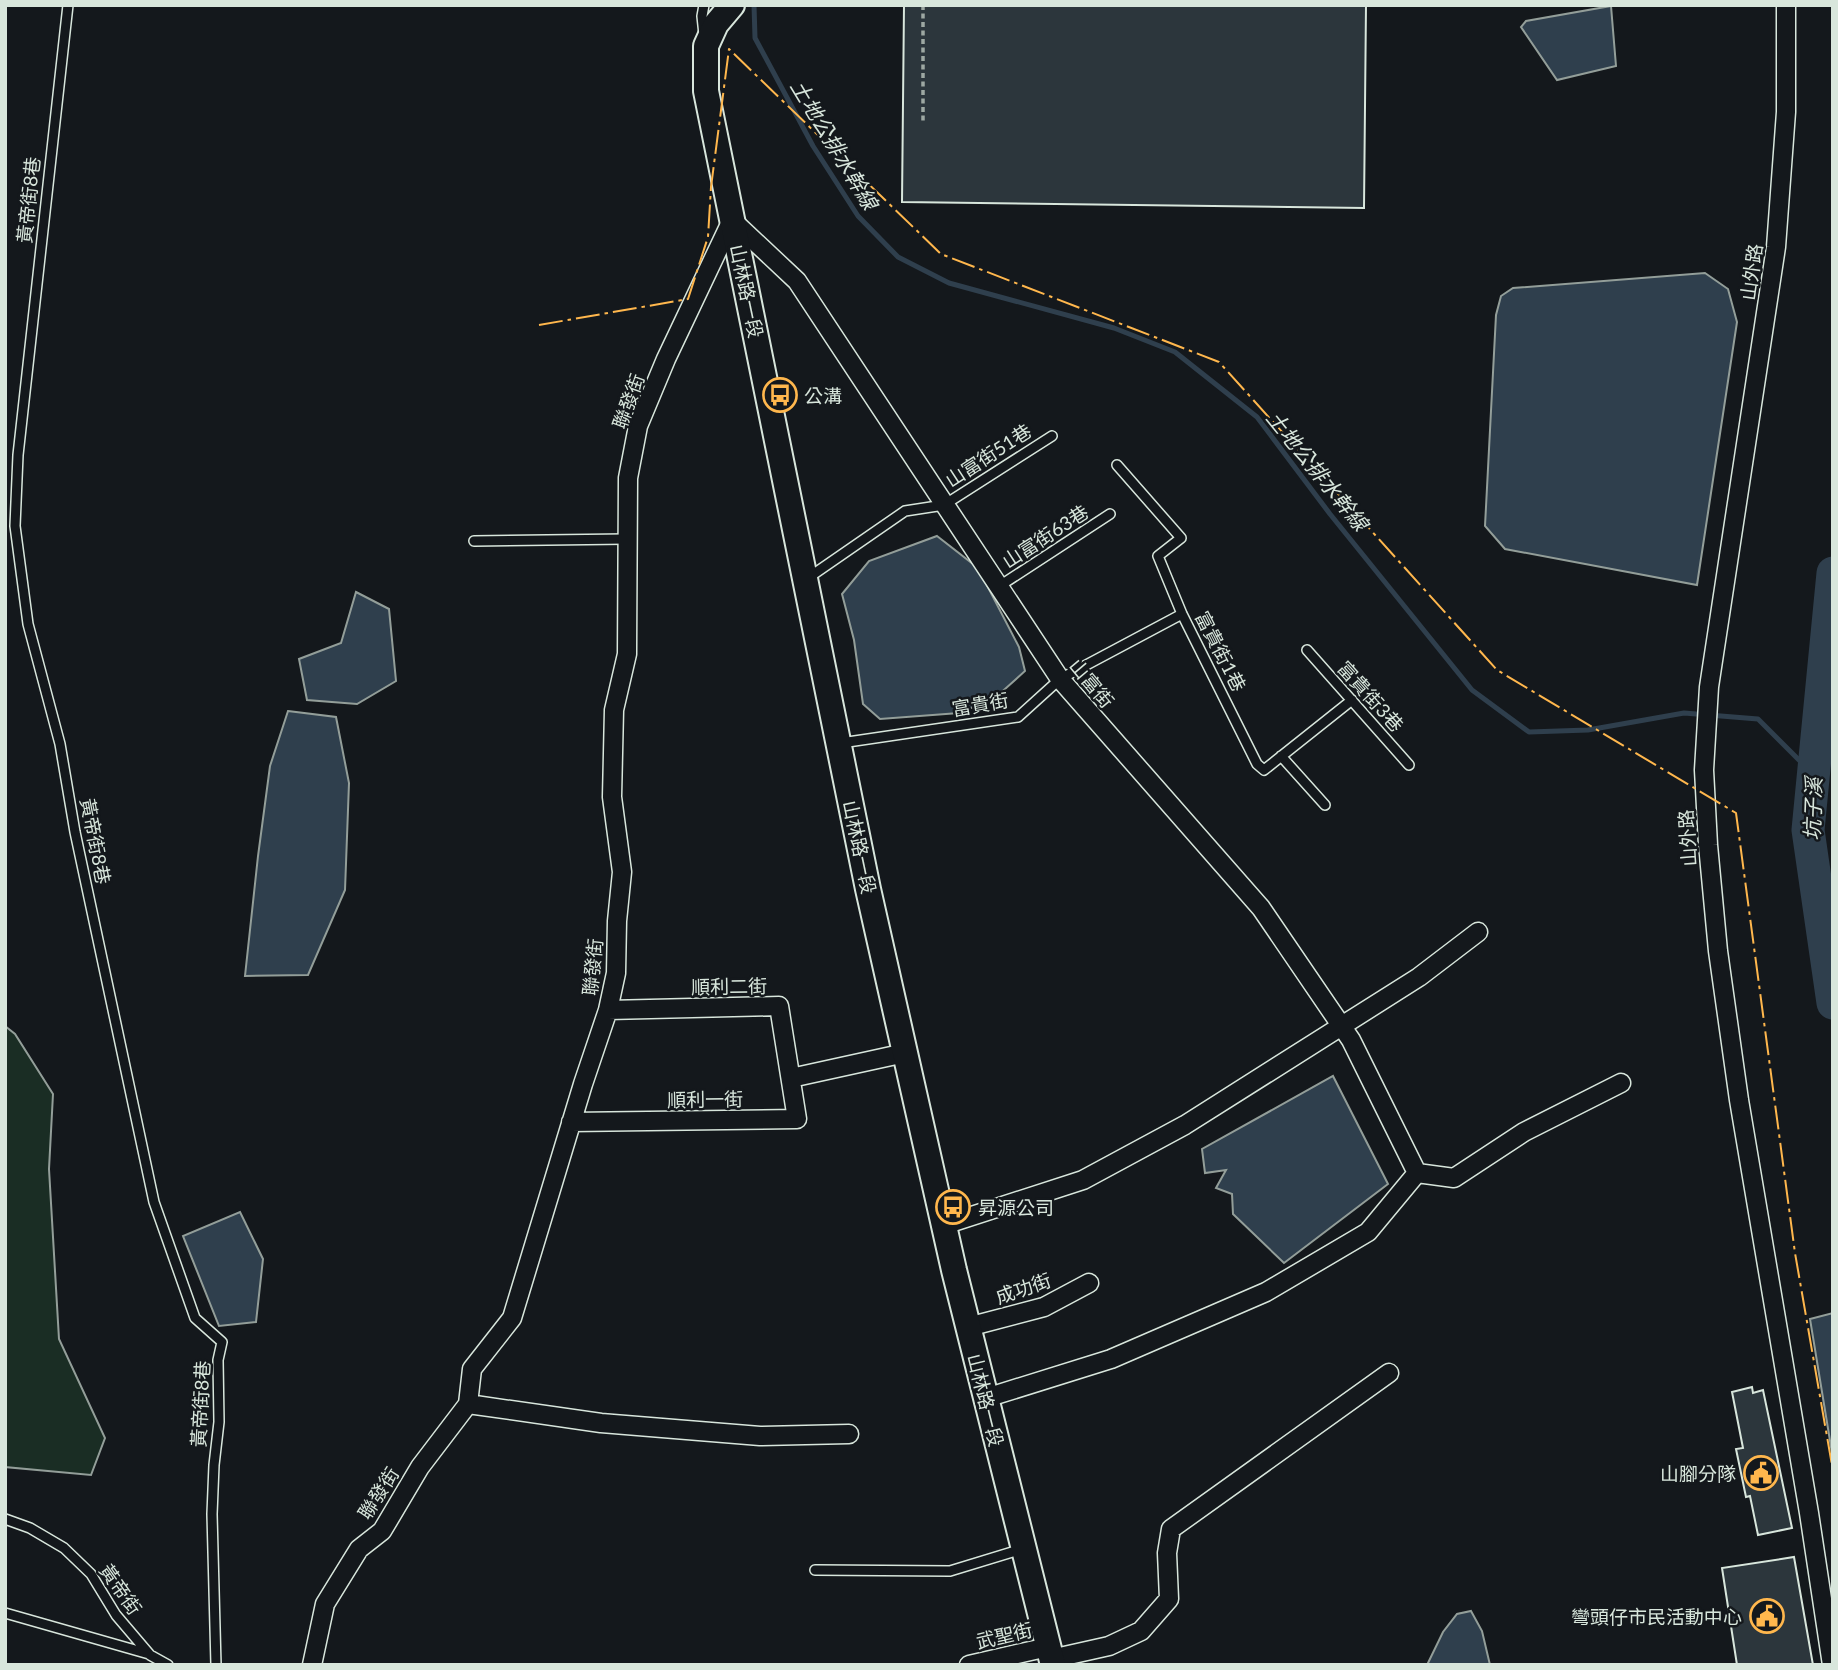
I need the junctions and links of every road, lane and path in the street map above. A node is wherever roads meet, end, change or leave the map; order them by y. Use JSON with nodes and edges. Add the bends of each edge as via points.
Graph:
{"nodes":[{"id":1,"x":68,"y":5,"type":"edge"},
{"id":2,"x":732,"y":5,"type":"edge"},
{"id":3,"x":923,"y":5,"type":"edge"},
{"id":4,"x":1786,"y":5,"type":"edge"},
{"id":5,"x":709,"y":25,"type":"edge"},
{"id":6,"x":923,"y":124,"type":"dead end"},
{"id":7,"x":732,"y":220,"type":"junction"},
{"id":8,"x":1052,"y":436,"type":"dead end"},
{"id":9,"x":1117,"y":465,"type":"dead end"},
{"id":10,"x":944,"y":505,"type":"junction"},
{"id":11,"x":1110,"y":514,"type":"dead end"},
{"id":12,"x":626,"y":539,"type":"junction"},
{"id":13,"x":474,"y":541,"type":"dead end"},
{"id":14,"x":805,"y":580,"type":"junction"},
{"id":15,"x":998,"y":587,"type":"junction"},
{"id":16,"x":1182,"y":614,"type":"junction"},
{"id":17,"x":1307,"y":650,"type":"dead end"},
{"id":18,"x":1060,"y":679,"type":"junction"},
{"id":19,"x":1352,"y":700,"type":"junction"},
{"id":20,"x":839,"y":744,"type":"junction"},
{"id":21,"x":1281,"y":757,"type":"junction"},
{"id":22,"x":1409,"y":765,"type":"dead end"},
{"id":23,"x":1325,"y":805,"type":"dead end"},
{"id":24,"x":1478,"y":932,"type":"dead end"},
{"id":25,"x":607,"y":1010,"type":"junction"},
{"id":26,"x":1341,"y":1026,"type":"junction"},
{"id":27,"x":905,"y":1053,"type":"junction"},
{"id":28,"x":791,"y":1078,"type":"junction"},
{"id":29,"x":1621,"y":1083,"type":"dead end"},
{"id":30,"x":571,"y":1122,"type":"junction"},
{"id":31,"x":1417,"y":1173,"type":"junction"},
{"id":32,"x":944,"y":1225,"type":"junction"},
{"id":33,"x":1089,"y":1283,"type":"dead end"},
{"id":34,"x":968,"y":1326,"type":"junction"},
{"id":35,"x":1389,"y":1374,"type":"dead end"},
{"id":36,"x":986,"y":1398,"type":"junction"},
{"id":37,"x":468,"y":1404,"type":"junction"},
{"id":38,"x":849,"y":1434,"type":"dead end"},
{"id":39,"x":5,"y":1519,"type":"edge"},
{"id":40,"x":1024,"y":1549,"type":"junction"},
{"id":41,"x":815,"y":1570,"type":"dead end"},
{"id":42,"x":5,"y":1613,"type":"edge"},
{"id":43,"x":150,"y":1655,"type":"junction"},
{"id":44,"x":1051,"y":1657,"type":"edge"},
{"id":45,"x":168,"y":1665,"type":"edge"},
{"id":46,"x":216,"y":1665,"type":"edge"},
{"id":47,"x":312,"y":1665,"type":"edge"},
{"id":48,"x":969,"y":1665,"type":"edge"},
{"id":49,"x":1832,"y":1665,"type":"edge"}],
"edges":[{"from":1,"to":46,"type":"lane","name":"黃帝街8巷","via":[[18,455],[15,526],[29,624],[60,744],[154,1202],[195,1318],[222,1342],[212,1514]]},
{"from":2,"to":5,"type":"main road"},
{"from":3,"to":6,"type":"path"},
{"from":4,"to":49,"type":"street","name":"山外路","via":[[1786,112],[1776,247],[1711,674],[1704,770],[1720,964],[1741,1113]]},
{"from":5,"to":7,"type":"main road","name":"山林路一段","via":[[706,91]]},
{"from":7,"to":10,"type":"street","name":"山富街","via":[[796,281]]},
{"from":7,"to":12,"type":"street","name":"聯發街","via":[[638,426],[628,478]]},
{"from":7,"to":14,"type":"main road","name":"山林路一段"},
{"from":8,"to":10,"type":"lane","name":"山富街51巷"},
{"from":9,"to":16,"type":"lane","name":"富貴街1巷","via":[[1181,538],[1158,556]]},
{"from":10,"to":14,"type":"lane","via":[[905,512]]},
{"from":10,"to":15,"type":"street","name":"山富街"},
{"from":11,"to":15,"type":"lane","name":"山富街63巷"},
{"from":12,"to":13,"type":"lane"},
{"from":12,"to":25,"type":"street","name":"聯發街","via":[[627,654],[614,710],[612,797],[622,872],[616,973]]},
{"from":14,"to":20,"type":"main road","name":"山林路一段"},
{"from":15,"to":18,"type":"street","name":"山富街"},
{"from":16,"to":18,"type":"lane","name":"富貴街"},
{"from":16,"to":21,"type":"lane","name":"富貴街1巷","via":[[1257,764],[1264,770]]},
{"from":17,"to":19,"type":"lane","name":"富貴街3巷"},
{"from":18,"to":20,"type":"lane","name":"富貴街","via":[[1018,717]]},
{"from":18,"to":26,"type":"street","name":"山富街","via":[[1261,908]]},
{"from":19,"to":21,"type":"lane"},
{"from":19,"to":22,"type":"lane","name":"富貴街3巷"},
{"from":20,"to":27,"type":"main road","name":"山林路一段"},
{"from":21,"to":23,"type":"lane"},
{"from":24,"to":26,"type":"street","via":[[1419,977]]},
{"from":25,"to":28,"type":"street","name":"順利二街","via":[[779,1006]]},
{"from":25,"to":30,"type":"street","name":"聯發街"},
{"from":26,"to":31,"type":"street","name":"山富街"},
{"from":26,"to":32,"type":"street","via":[[1185,1125],[1083,1180]]},
{"from":27,"to":28,"type":"street"},
{"from":27,"to":32,"type":"main road","name":"山林路一段"},
{"from":28,"to":30,"type":"street","name":"順利一街","via":[[797,1119]]},
{"from":29,"to":31,"type":"street","via":[[1524,1132],[1454,1178]]},
{"from":30,"to":37,"type":"street","name":"聯發街","via":[[512,1318],[472,1369]]},
{"from":31,"to":36,"type":"street","via":[[1368,1232],[1266,1292],[1111,1359]]},
{"from":32,"to":34,"type":"main road","name":"山林路一段"},
{"from":33,"to":34,"type":"street","name":"成功街","via":[[1044,1307]]},
{"from":34,"to":36,"type":"main road","name":"山林路一段"},
{"from":35,"to":44,"type":"street","name":"武聖街","via":[[1171,1529],[1169,1599],[1141,1631],[1109,1646]]},
{"from":36,"to":40,"type":"main road","name":"山林路一段"},
{"from":37,"to":38,"type":"street","via":[[628,1426],[760,1436]]},
{"from":37,"to":47,"type":"street","name":"聯發街","via":[[420,1467],[382,1531],[359,1549],[325,1604]]},
{"from":39,"to":43,"type":"lane","name":"黃帝街","via":[[64,1548],[91,1574],[116,1615]]},
{"from":40,"to":41,"type":"lane","via":[[950,1571]]},
{"from":40,"to":44,"type":"main road","name":"山林路一段"},
{"from":42,"to":43,"type":"lane"},
{"from":43,"to":45,"type":"lane","name":"黃帝街"},
{"from":44,"to":48,"type":"street","name":"武聖街"}]}
